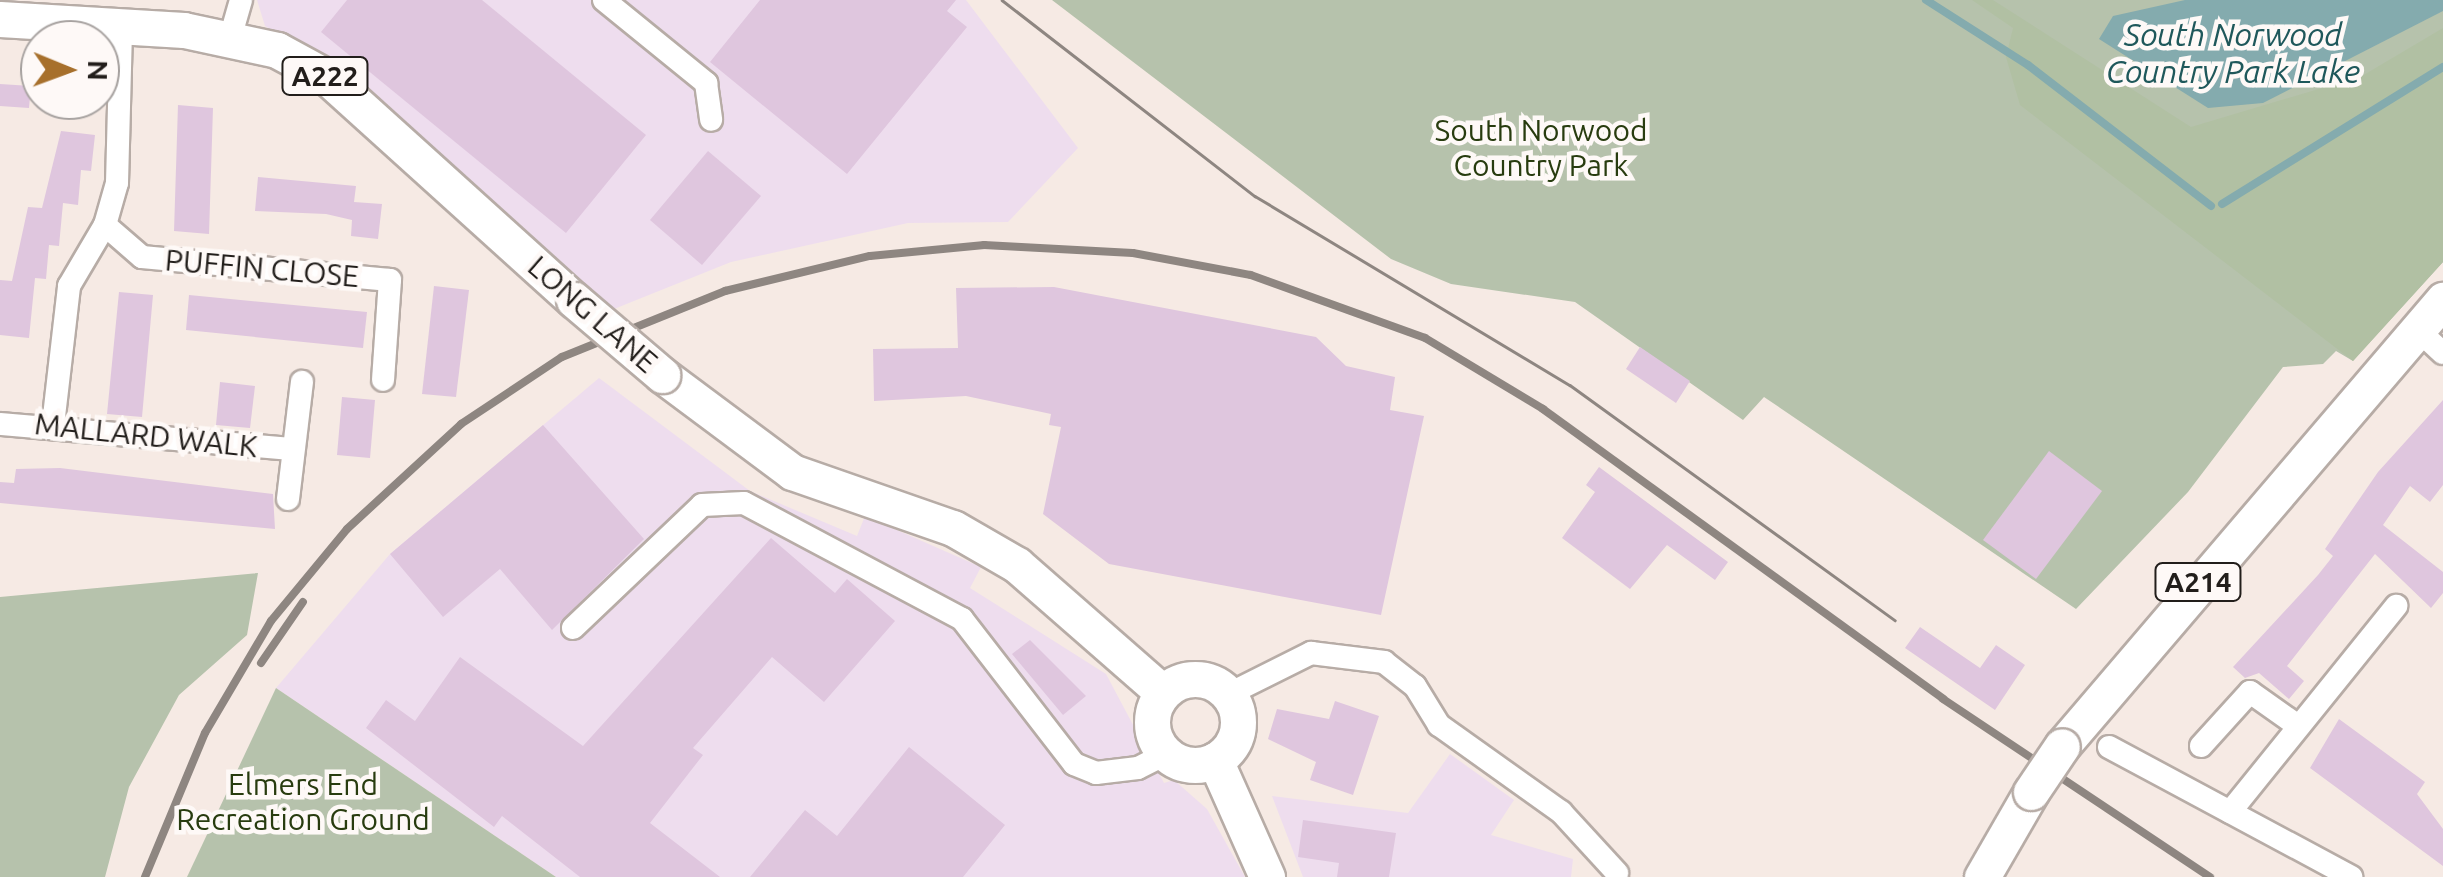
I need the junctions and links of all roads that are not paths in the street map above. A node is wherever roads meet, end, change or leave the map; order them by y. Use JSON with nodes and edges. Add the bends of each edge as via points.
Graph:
{"nodes":[{"id":1,"x":241,"y":0,"type":"edge"},
{"id":2,"x":604,"y":0,"type":"edge"},
{"id":3,"x":120,"y":27,"type":"edge"},
{"id":4,"x":232,"y":35,"type":"junction"},
{"id":5,"x":118,"y":120,"type":"edge"},
{"id":6,"x":712,"y":120,"type":"dead end"},
{"id":7,"x":106,"y":225,"type":"junction"},
{"id":8,"x":2443,"y":300,"type":"edge"},
{"id":9,"x":2430,"y":341,"type":"edge"},
{"id":10,"x":383,"y":380,"type":"dead end"},
{"id":11,"x":302,"y":382,"type":"dead end"},
{"id":12,"x":0,"y":424,"type":"edge"},
{"id":13,"x":53,"y":425,"type":"junction"},
{"id":14,"x":292,"y":449,"type":"junction"},
{"id":15,"x":288,"y":499,"type":"dead end"},
{"id":16,"x":2396,"y":606,"type":"dead end"},
{"id":17,"x":573,"y":628,"type":"dead end"},
{"id":18,"x":1162,"y":692,"type":"junction"},
{"id":19,"x":1229,"y":694,"type":"junction"},
{"id":20,"x":2298,"y":726,"type":"junction"},
{"id":21,"x":2201,"y":746,"type":"dead end"},
{"id":22,"x":2109,"y":748,"type":"dead end"},
{"id":23,"x":1165,"y":754,"type":"junction"},
{"id":24,"x":1216,"y":760,"type":"junction"},
{"id":25,"x":2230,"y":812,"type":"junction"},
{"id":26,"x":1617,"y":873,"type":"dead end"},
{"id":27,"x":1268,"y":877,"type":"edge"},
{"id":28,"x":1982,"y":877,"type":"edge"},
{"id":29,"x":2351,"y":877,"type":"edge"}],
"edges":[{"from":1,"to":4,"type":"street"},
{"from":2,"to":6,"type":"street","via":[[706,83]]},
{"from":3,"to":4,"type":"main road","name":"LONG LANE","number":"A222"},
{"from":4,"to":18,"type":"main road","name":"LONG LANE","number":"A222","bridge":true,"via":[[327,77],[662,375],[792,472],[953,528],[1017,565]]},
{"from":5,"to":7,"type":"street","via":[[117,184]]},
{"from":7,"to":10,"type":"street","name":"PUFFIN CLOSE","via":[[142,257],[390,280]]},
{"from":7,"to":13,"type":"street","via":[[69,286]]},
{"from":8,"to":9,"type":"main road","number":"A214"},
{"from":9,"to":28,"type":"main road","number":"A214","bridge":true,"via":[[2062,746]]},
{"from":11,"to":14,"type":"street","name":"MALLARD WALK"},
{"from":12,"to":13,"type":"street","name":"MALLARD WALK"},
{"from":13,"to":14,"type":"street","name":"MALLARD WALK"},
{"from":14,"to":15,"type":"street","name":"MALLARD WALK"},
{"from":16,"to":20,"type":"street"},
{"from":17,"to":23,"type":"street","via":[[702,505],[744,503],[962,619],[1074,764],[1096,772],[1138,768]]},
{"from":18,"to":19,"type":"main road","via":[[1194,678]]},
{"from":18,"to":23,"type":"main road","via":[[1151,720]]},
{"from":19,"to":24,"type":"main road","via":[[1238,729]]},
{"from":19,"to":26,"type":"street","via":[[1312,653],[1384,662],[1415,686],[1440,726],[1561,812]]},
{"from":20,"to":21,"type":"street","via":[[2250,692]]},
{"from":20,"to":25,"type":"street"},
{"from":22,"to":25,"type":"street"},
{"from":23,"to":24,"type":"main road","via":[[1190,765]]},
{"from":24,"to":27,"type":"main road"},
{"from":25,"to":29,"type":"street"}]}
